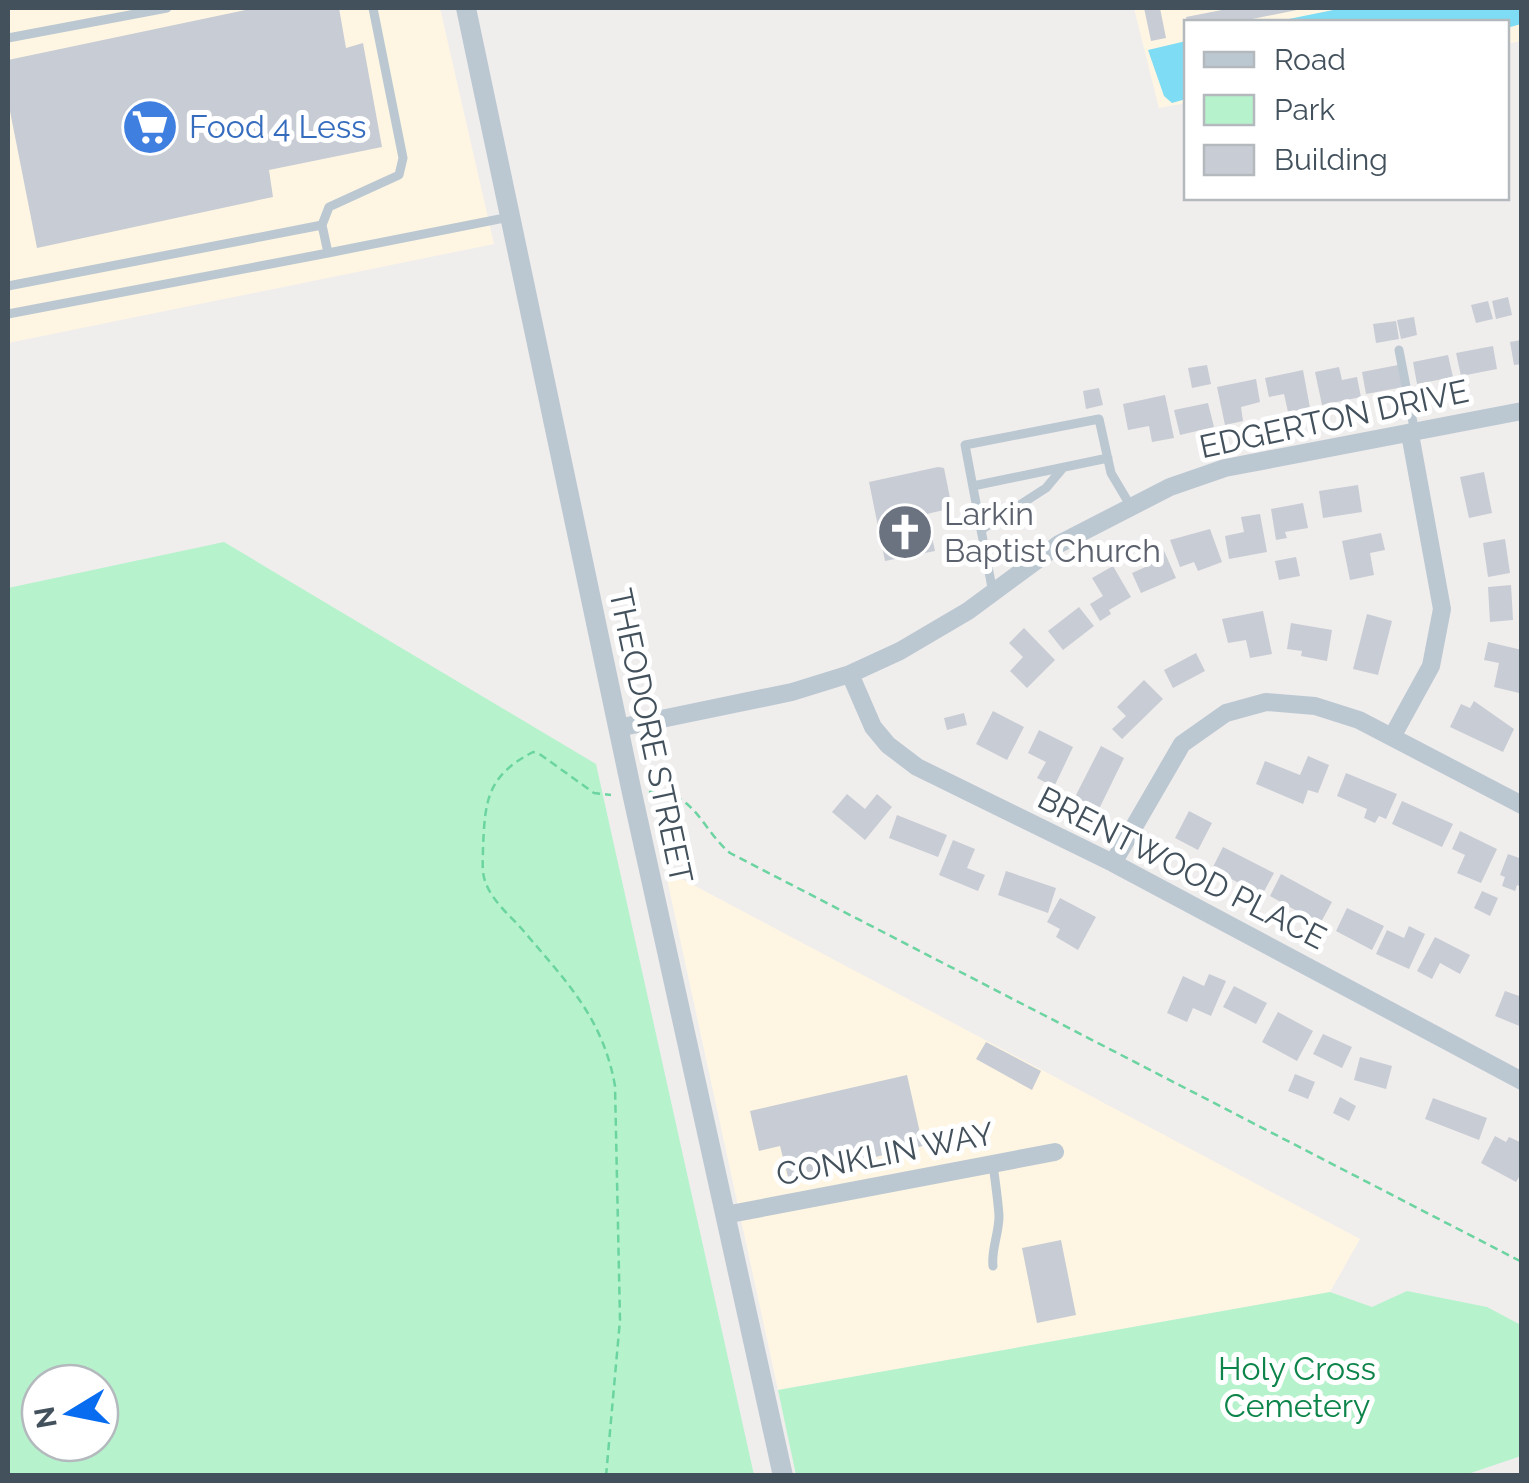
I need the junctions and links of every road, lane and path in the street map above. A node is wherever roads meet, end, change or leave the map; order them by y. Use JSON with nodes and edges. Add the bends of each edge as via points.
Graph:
{"nodes":[{"id":1,"x":167,"y":8,"type":"edge"},
{"id":2,"x":374,"y":8,"type":"edge"},
{"id":3,"x":466,"y":8,"type":"edge"},
{"id":4,"x":8,"y":37,"type":"edge"},
{"id":5,"x":512,"y":216,"type":"junction"},
{"id":6,"x":322,"y":225,"type":"junction"},
{"id":7,"x":328,"y":254,"type":"junction"},
{"id":8,"x":8,"y":286,"type":"edge"},
{"id":9,"x":8,"y":314,"type":"edge"},
{"id":10,"x":1399,"y":350,"type":"dead end"},
{"id":11,"x":1522,"y":411,"type":"edge"},
{"id":12,"x":1412,"y":433,"type":"junction"},
{"id":13,"x":1108,"y":458,"type":"junction"},
{"id":14,"x":1064,"y":468,"type":"junction"},
{"id":15,"x":973,"y":486,"type":"junction"},
{"id":16,"x":1130,"y":506,"type":"junction"},
{"id":17,"x":981,"y":530,"type":"junction"},
{"id":18,"x":993,"y":593,"type":"junction"},
{"id":19,"x":850,"y":674,"type":"junction"},
{"id":20,"x":618,"y":728,"type":"junction"},
{"id":21,"x":1392,"y":738,"type":"junction"},
{"id":22,"x":632,"y":793,"type":"junction"},
{"id":23,"x":1522,"y":805,"type":"edge"},
{"id":24,"x":1114,"y":863,"type":"junction"},
{"id":25,"x":1522,"y":1080,"type":"edge"},
{"id":26,"x":1055,"y":1152,"type":"dead end"},
{"id":27,"x":993,"y":1164,"type":"junction"},
{"id":28,"x":726,"y":1216,"type":"junction"},
{"id":29,"x":1522,"y":1262,"type":"edge"},
{"id":30,"x":993,"y":1266,"type":"dead end"},
{"id":31,"x":606,"y":1476,"type":"edge"},
{"id":32,"x":784,"y":1476,"type":"edge"}],
"edges":[{"from":1,"to":4,"type":"lane"},
{"from":2,"to":6,"type":"lane","via":[[403,158],[398,175],[329,208]]},
{"from":3,"to":5,"type":"street","name":"THEODORE STREET"},
{"from":5,"to":7,"type":"lane"},
{"from":5,"to":20,"type":"street","name":"THEODORE STREET"},
{"from":6,"to":7,"type":"lane"},
{"from":6,"to":8,"type":"lane"},
{"from":7,"to":9,"type":"lane"},
{"from":10,"to":12,"type":"lane"},
{"from":11,"to":12,"type":"street","name":"EDGERTON DRIVE"},
{"from":12,"to":16,"type":"street","name":"EDGERTON DRIVE","via":[[1225,468]]},
{"from":12,"to":21,"type":"street","via":[[1442,609],[1432,666]]},
{"from":13,"to":14,"type":"lane"},
{"from":13,"to":15,"type":"lane","via":[[1099,418],[965,445]]},
{"from":13,"to":16,"type":"lane"},
{"from":14,"to":15,"type":"lane"},
{"from":14,"to":17,"type":"lane","via":[[1046,488]]},
{"from":15,"to":17,"type":"lane"},
{"from":16,"to":18,"type":"street","name":"EDGERTON DRIVE","via":[[1059,544]]},
{"from":17,"to":18,"type":"lane"},
{"from":18,"to":19,"type":"street","name":"EDGERTON DRIVE"},
{"from":19,"to":20,"type":"street","name":"EDGERTON DRIVE"},
{"from":19,"to":24,"type":"street","name":"BRENTWOOD PLACE","via":[[873,727],[917,767]]},
{"from":20,"to":22,"type":"street","name":"THEODORE STREET"},
{"from":21,"to":23,"type":"street"},
{"from":21,"to":24,"type":"street","via":[[1315,706],[1266,702],[1226,712],[1182,744]]},
{"from":22,"to":28,"type":"street","name":"THEODORE STREET"},
{"from":22,"to":29,"type":"path","via":[[682,798],[730,853]]},
{"from":22,"to":31,"type":"path","via":[[594,792],[534,752],[497,780],[484,829],[489,891],[577,995],[611,1061],[620,1320]]},
{"from":24,"to":25,"type":"street","name":"BRENTWOOD PLACE"},
{"from":26,"to":27,"type":"street","name":"CONKLIN WAY"},
{"from":27,"to":28,"type":"street","name":"CONKLIN WAY"},
{"from":27,"to":30,"type":"lane","via":[[999,1216]]},
{"from":28,"to":32,"type":"street","name":"THEODORE STREET"}]}
